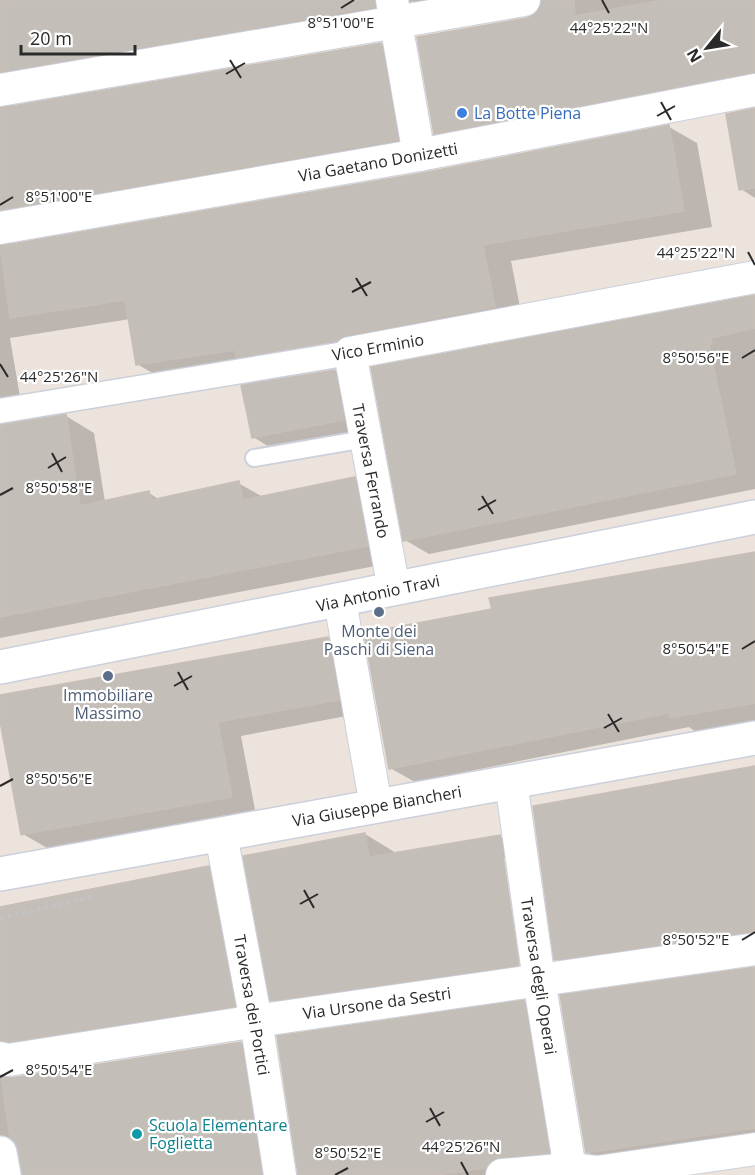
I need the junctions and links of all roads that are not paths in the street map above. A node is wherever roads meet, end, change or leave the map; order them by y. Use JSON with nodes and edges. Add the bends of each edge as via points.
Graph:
{"nodes":[{"id":1,"x":524,"y":0,"type":"edge"},
{"id":2,"x":394,"y":11,"type":"edge"},
{"id":3,"x":0,"y":90,"type":"edge"},
{"id":4,"x":755,"y":90,"type":"edge"},
{"id":5,"x":419,"y":155,"type":"junction"},
{"id":6,"x":0,"y":228,"type":"edge"},
{"id":7,"x":755,"y":277,"type":"edge"},
{"id":8,"x":350,"y":353,"type":"junction"},
{"id":9,"x":0,"y":411,"type":"edge"},
{"id":10,"x":364,"y":439,"type":"junction"},
{"id":11,"x":254,"y":459,"type":"dead end"},
{"id":12,"x":755,"y":517,"type":"edge"},
{"id":13,"x":394,"y":589,"type":"junction"},
{"id":14,"x":340,"y":601,"type":"junction"},
{"id":15,"x":0,"y":667,"type":"edge"},
{"id":16,"x":755,"y":738,"type":"edge"},
{"id":17,"x":511,"y":782,"type":"junction"},
{"id":18,"x":376,"y":806,"type":"junction"},
{"id":19,"x":221,"y":835,"type":"junction"},
{"id":20,"x":0,"y":874,"type":"edge"},
{"id":21,"x":755,"y":949,"type":"edge"},
{"id":22,"x":539,"y":980,"type":"junction"},
{"id":23,"x":256,"y":1021,"type":"junction"},
{"id":24,"x":0,"y":1058,"type":"edge"},
{"id":25,"x":755,"y":1149,"type":"edge"},
{"id":26,"x":0,"y":1153,"type":"edge"},
{"id":27,"x":588,"y":1172,"type":"edge"},
{"id":28,"x":533,"y":1173,"type":"edge"},
{"id":29,"x":4,"y":1175,"type":"edge"},
{"id":30,"x":280,"y":1175,"type":"edge"},
{"id":31,"x":502,"y":1175,"type":"edge"}],
"edges":[{"from":1,"to":2,"type":"street"},
{"from":2,"to":3,"type":"street"},
{"from":2,"to":5,"type":"street"},
{"from":4,"to":5,"type":"street","name":"Via Gaetano Donizetti"},
{"from":5,"to":6,"type":"street","name":"Via Gaetano Donizetti"},
{"from":7,"to":8,"type":"street","name":"Vico Erminio"},
{"from":8,"to":9,"type":"street","name":"Vico Erminio"},
{"from":8,"to":10,"type":"street","name":"Traversa Ferrando"},
{"from":10,"to":11,"type":"lane"},
{"from":10,"to":13,"type":"street","name":"Traversa Ferrando"},
{"from":12,"to":13,"type":"street","name":"Via Antonio Travi"},
{"from":13,"to":14,"type":"street","name":"Via Antonio Travi"},
{"from":14,"to":15,"type":"street","name":"Via Antonio Travi"},
{"from":14,"to":18,"type":"street"},
{"from":16,"to":17,"type":"street","name":"Via Giuseppe Biancheri"},
{"from":17,"to":18,"type":"street","name":"Via Giuseppe Biancheri"},
{"from":17,"to":22,"type":"street","name":"Traversa degli Operai"},
{"from":18,"to":19,"type":"street","name":"Via Giuseppe Biancheri"},
{"from":19,"to":20,"type":"street","name":"Via Giuseppe Biancheri"},
{"from":19,"to":23,"type":"street","name":"Traversa dei Portici"},
{"from":21,"to":22,"type":"street","name":"Via Ursone da Sestri"},
{"from":22,"to":23,"type":"street","name":"Via Ursone da Sestri"},
{"from":22,"to":27,"type":"street","name":"Traversa degli Operai"},
{"from":23,"to":24,"type":"street","name":"Via Ursone da Sestri","via":[[8,1060]]},
{"from":23,"to":30,"type":"street","name":"Traversa dei Portici"},
{"from":25,"to":27,"type":"street"},
{"from":26,"to":29,"type":"street"},
{"from":27,"to":28,"type":"street"},
{"from":28,"to":31,"type":"street"}]}
